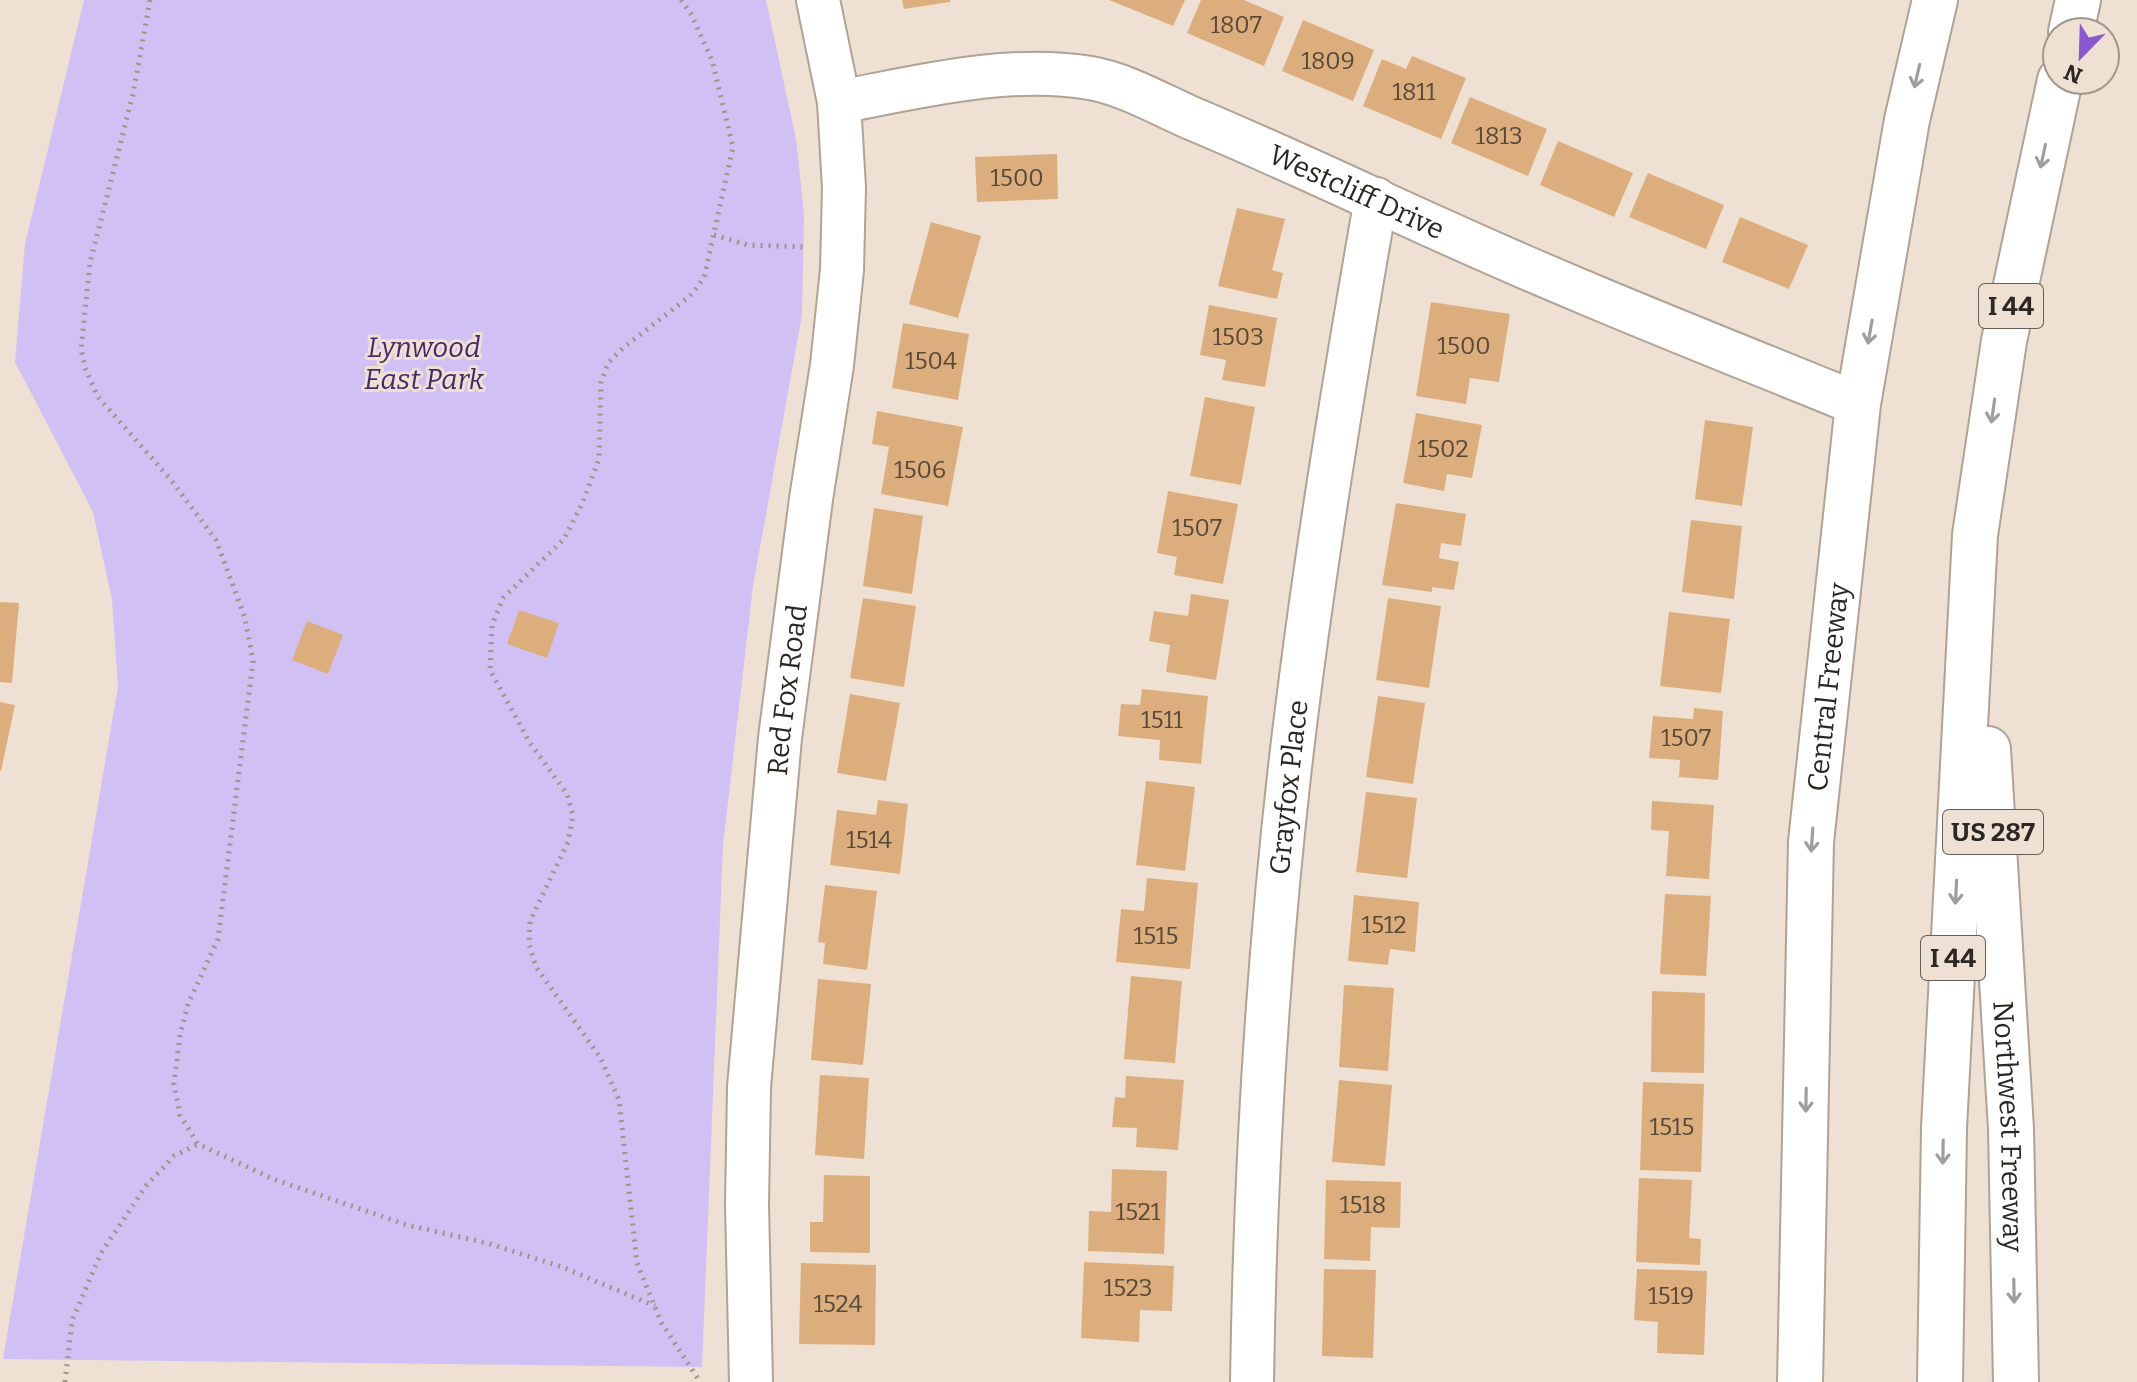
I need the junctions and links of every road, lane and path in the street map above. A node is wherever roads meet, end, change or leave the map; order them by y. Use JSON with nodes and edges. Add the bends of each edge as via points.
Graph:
{"nodes":[{"id":1,"x":150,"y":0,"type":"edge"},
{"id":2,"x":681,"y":0,"type":"edge"},
{"id":3,"x":818,"y":0,"type":"edge"},
{"id":4,"x":1935,"y":0,"type":"edge"},
{"id":5,"x":2057,"y":96,"type":"edge"},
{"id":6,"x":839,"y":102,"type":"junction"},
{"id":7,"x":1376,"y":199,"type":"junction"},
{"id":8,"x":714,"y":235,"type":"junction"},
{"id":9,"x":842,"y":249,"type":"junction"},
{"id":10,"x":1858,"y":404,"type":"junction"},
{"id":11,"x":1975,"y":535,"type":"junction"},
{"id":12,"x":198,"y":1144,"type":"junction"},
{"id":13,"x":655,"y":1306,"type":"junction"},
{"id":14,"x":65,"y":1382,"type":"edge"},
{"id":15,"x":700,"y":1382,"type":"edge"},
{"id":16,"x":751,"y":1382,"type":"edge"},
{"id":17,"x":1252,"y":1382,"type":"edge"},
{"id":18,"x":1800,"y":1382,"type":"edge"},
{"id":19,"x":1940,"y":1382,"type":"edge"},
{"id":20,"x":2016,"y":1382,"type":"edge"}],
"edges":[{"from":1,"to":12,"type":"path","via":[[133,94],[90,263],[81,349],[98,397],[216,540],[245,618],[253,661],[218,939],[188,1004],[175,1072],[180,1115]]},
{"from":2,"to":8,"type":"path","via":[[712,60],[733,147]]},
{"from":3,"to":6,"type":"street","name":"Red Fox Road"},
{"from":4,"to":10,"type":"main road","name":"Central Freeway","one_way":true,"via":[[1907,120]]},
{"from":5,"to":11,"type":"main road","number":"I 44","one_way":true,"via":[[2004,341]]},
{"from":6,"to":7,"type":"street","name":"Westcliff Drive","via":[[1016,74],[1093,79]]},
{"from":6,"to":9,"type":"street","name":"Red Fox Road"},
{"from":7,"to":10,"type":"street","name":"Westcliff Drive","via":[[1621,308]]},
{"from":7,"to":17,"type":"street","name":"Grayfox Place","via":[[1331,458],[1290,768],[1269,1010]]},
{"from":8,"to":9,"type":"path","via":[[748,245]]},
{"from":8,"to":13,"type":"path","via":[[704,278],[690,296],[608,363],[601,383],[599,459],[582,504],[564,539],[503,598],[492,625],[490,670],[530,743],[567,794],[573,815],[568,842],[530,921],[529,944],[536,967],[600,1057],[619,1100],[637,1263]]},
{"from":9,"to":16,"type":"street","name":"Red Fox Road","via":[[832,365],[780,738],[749,1087]]},
{"from":10,"to":18,"type":"main road","name":"Central Freeway","one_way":true,"via":[[1811,842]]},
{"from":11,"to":19,"type":"main road","number":"I 44","one_way":true,"via":[[1944,1128]]},
{"from":11,"to":20,"type":"main road","name":"Northwest Freeway","number":"US 287","one_way":true,"via":[[2011,1129]]},
{"from":12,"to":13,"type":"path","via":[[273,1179],[407,1225],[562,1267]]},
{"from":12,"to":14,"type":"path","via":[[174,1156],[146,1186],[101,1253],[72,1321]]},
{"from":13,"to":15,"type":"path"}]}
